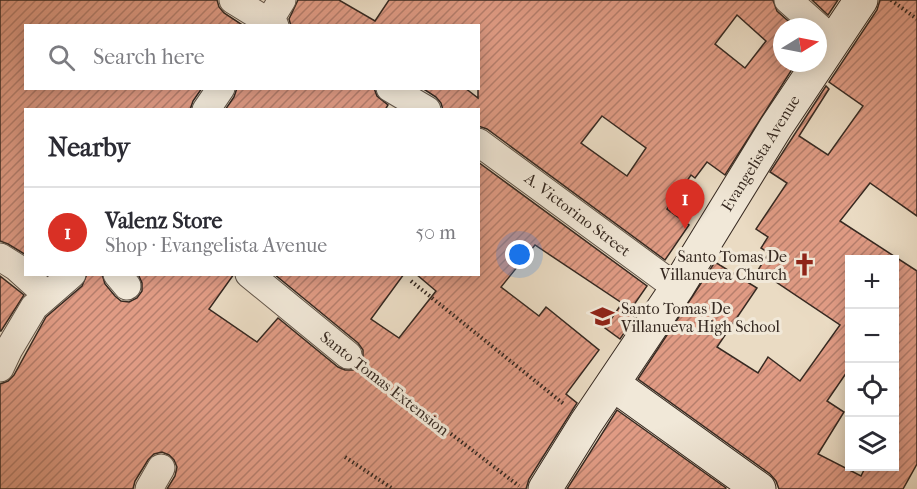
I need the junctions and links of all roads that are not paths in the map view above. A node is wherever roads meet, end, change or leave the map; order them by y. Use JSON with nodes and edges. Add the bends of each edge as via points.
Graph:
{"nodes":[{"id":1,"x":233,"y":0,"type":"edge"},
{"id":2,"x":788,"y":0,"type":"edge"},
{"id":3,"x":861,"y":0,"type":"edge"},
{"id":4,"x":273,"y":18,"type":"edge"},
{"id":5,"x":833,"y":40,"type":"junction"},
{"id":6,"x":220,"y":90,"type":"edge"},
{"id":7,"x":393,"y":90,"type":"edge"},
{"id":8,"x":207,"y":108,"type":"edge"},
{"id":9,"x":424,"y":108,"type":"edge"},
{"id":10,"x":480,"y":143,"type":"edge"},
{"id":11,"x":0,"y":257,"type":"edge"},
{"id":12,"x":24,"y":274,"type":"edge"},
{"id":13,"x":26,"y":276,"type":"edge"},
{"id":14,"x":70,"y":276,"type":"edge"},
{"id":15,"x":251,"y":276,"type":"edge"},
{"id":16,"x":677,"y":288,"type":"junction"},
{"id":17,"x":47,"y":294,"type":"junction"},
{"id":18,"x":348,"y":355,"type":"road end"},
{"id":19,"x":0,"y":368,"type":"edge"},
{"id":20,"x":613,"y":384,"type":"junction"},
{"id":21,"x":544,"y":489,"type":"edge"},
{"id":22,"x":759,"y":489,"type":"edge"}],
"edges":[{"from":1,"to":4,"type":"street"},
{"from":2,"to":5,"type":"street"},
{"from":3,"to":5,"type":"street","name":"Evangelista Avenue"},
{"from":5,"to":16,"type":"street","name":"Evangelista Avenue"},
{"from":6,"to":8,"type":"street"},
{"from":7,"to":9,"type":"street"},
{"from":10,"to":16,"type":"street","name":"A. Victorino Street"},
{"from":11,"to":12,"type":"street"},
{"from":13,"to":17,"type":"street"},
{"from":14,"to":17,"type":"street"},
{"from":15,"to":18,"type":"street","name":"Santo Tomas Extension"},
{"from":16,"to":20,"type":"street","name":"Evangelista Avenue"},
{"from":17,"to":19,"type":"street","via":[[26,319]]},
{"from":20,"to":21,"type":"street","name":"Evangelista Avenue"},
{"from":20,"to":22,"type":"street"}]}
